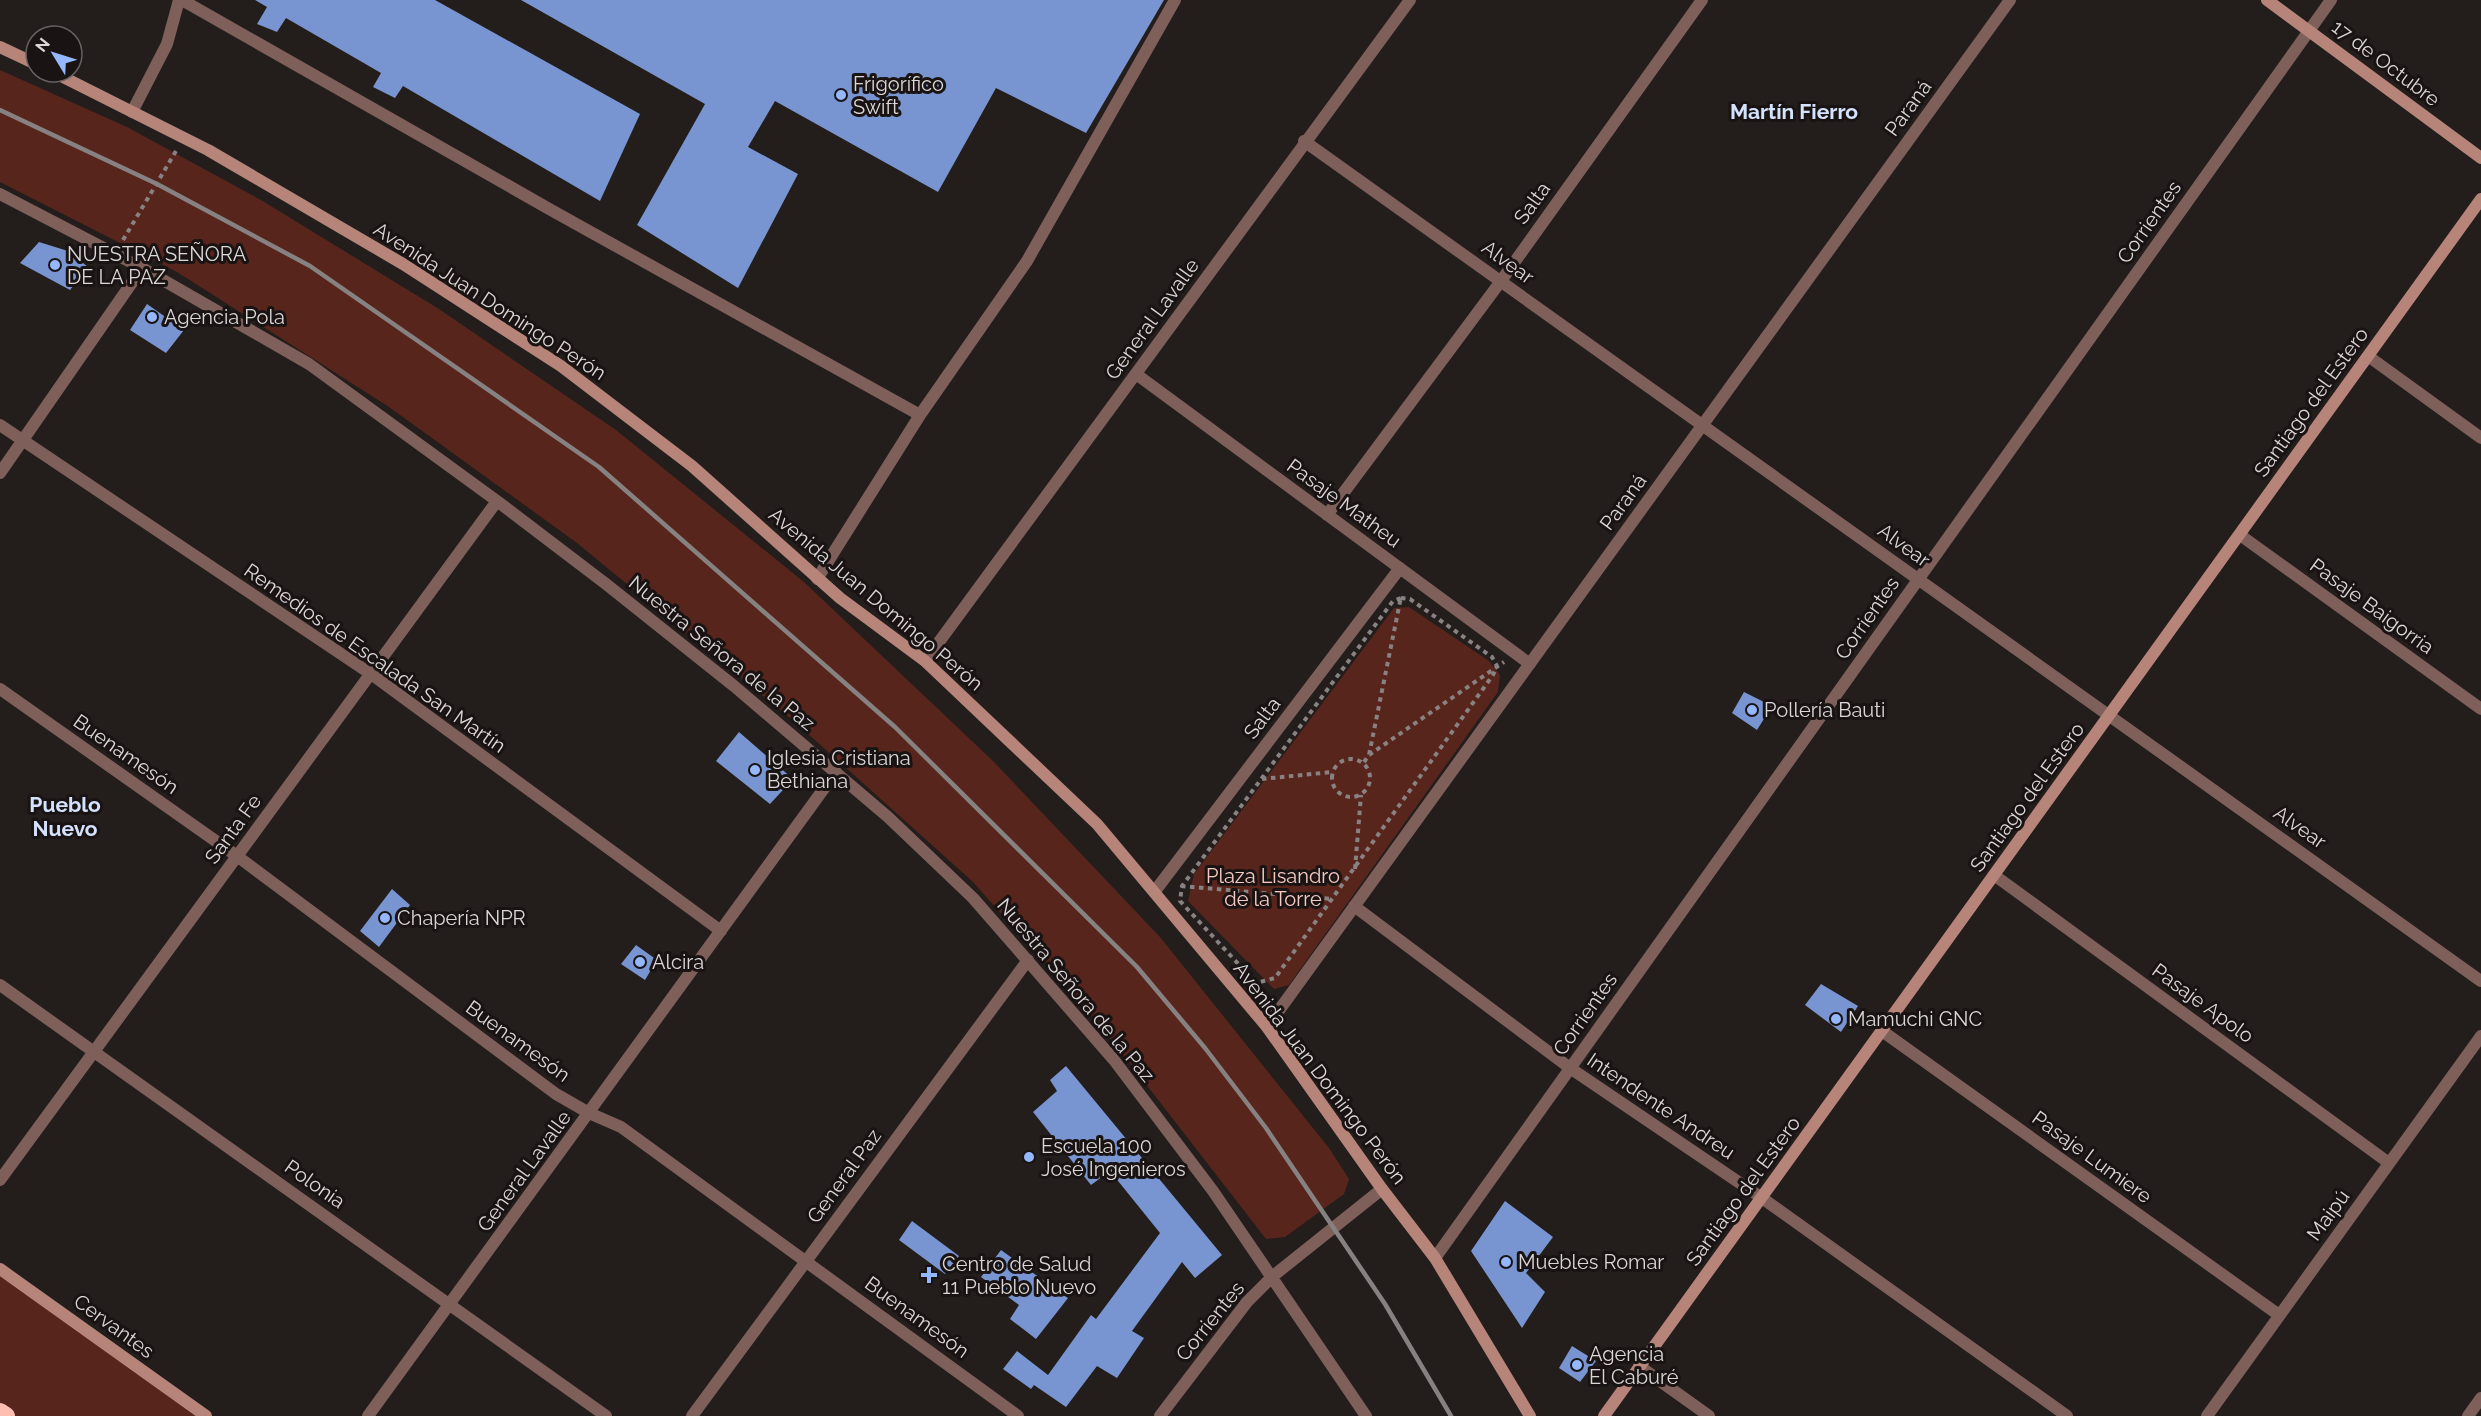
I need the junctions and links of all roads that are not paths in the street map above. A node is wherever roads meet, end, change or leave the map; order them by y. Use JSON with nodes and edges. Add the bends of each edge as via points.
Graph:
{"nodes":[{"id":1,"x":180,"y":0,"type":"edge"},
{"id":2,"x":1175,"y":0,"type":"edge"},
{"id":3,"x":1410,"y":0,"type":"edge"},
{"id":4,"x":1702,"y":0,"type":"edge"},
{"id":5,"x":2010,"y":0,"type":"edge"},
{"id":6,"x":2267,"y":0,"type":"edge"},
{"id":7,"x":2331,"y":0,"type":"edge"},
{"id":8,"x":2309,"y":30,"type":"junction"},
{"id":9,"x":0,"y":47,"type":"edge"},
{"id":10,"x":24,"y":58,"type":"edge"},
{"id":11,"x":77,"y":84,"type":"edge"},
{"id":12,"x":132,"y":112,"type":"junction"},
{"id":13,"x":1304,"y":141,"type":"junction"},
{"id":14,"x":2481,"y":158,"type":"edge"},
{"id":15,"x":0,"y":194,"type":"edge"},
{"id":16,"x":2481,"y":200,"type":"edge"},
{"id":17,"x":142,"y":268,"type":"junction"},
{"id":18,"x":1500,"y":281,"type":"junction"},
{"id":19,"x":2368,"y":356,"type":"junction"},
{"id":20,"x":1136,"y":374,"type":"junction"},
{"id":21,"x":920,"y":414,"type":"junction"},
{"id":22,"x":0,"y":425,"type":"edge"},
{"id":23,"x":1702,"y":425,"type":"junction"},
{"id":24,"x":2481,"y":438,"type":"edge"},
{"id":25,"x":23,"y":441,"type":"junction"},
{"id":26,"x":0,"y":473,"type":"edge"},
{"id":27,"x":497,"y":501,"type":"junction"},
{"id":28,"x":1327,"y":515,"type":"junction"},
{"id":29,"x":2240,"y":535,"type":"junction"},
{"id":30,"x":1400,"y":568,"type":"junction"},
{"id":31,"x":817,"y":579,"type":"junction"},
{"id":32,"x":1918,"y":579,"type":"junction"},
{"id":33,"x":925,"y":661,"type":"junction"},
{"id":34,"x":1530,"y":664,"type":"junction"},
{"id":35,"x":371,"y":674,"type":"junction"},
{"id":36,"x":0,"y":689,"type":"edge"},
{"id":37,"x":2481,"y":710,"type":"edge"},
{"id":38,"x":2109,"y":715,"type":"junction"},
{"id":39,"x":836,"y":772,"type":"junction"},
{"id":40,"x":237,"y":856,"type":"junction"},
{"id":41,"x":1995,"y":875,"type":"junction"},
{"id":42,"x":1155,"y":891,"type":"junction"},
{"id":43,"x":1354,"y":906,"type":"junction"},
{"id":44,"x":721,"y":932,"type":"junction"},
{"id":45,"x":1028,"y":960,"type":"junction"},
{"id":46,"x":2481,"y":981,"type":"edge"},
{"id":47,"x":0,"y":985,"type":"edge"},
{"id":48,"x":1266,"y":1027,"type":"junction"},
{"id":49,"x":1882,"y":1031,"type":"junction"},
{"id":50,"x":2481,"y":1036,"type":"edge"},
{"id":51,"x":94,"y":1052,"type":"junction"},
{"id":52,"x":1570,"y":1068,"type":"junction"},
{"id":53,"x":589,"y":1113,"type":"junction"},
{"id":54,"x":2389,"y":1163,"type":"junction"},
{"id":55,"x":0,"y":1180,"type":"edge"},
{"id":56,"x":1382,"y":1190,"type":"junction"},
{"id":57,"x":1762,"y":1198,"type":"junction"},
{"id":58,"x":1435,"y":1258,"type":"junction"},
{"id":59,"x":806,"y":1260,"type":"junction"},
{"id":60,"x":0,"y":1269,"type":"edge"},
{"id":61,"x":1272,"y":1276,"type":"junction"},
{"id":62,"x":451,"y":1304,"type":"junction"},
{"id":63,"x":2279,"y":1315,"type":"junction"},
{"id":64,"x":1639,"y":1366,"type":"junction"},
{"id":65,"x":2481,"y":1398,"type":"edge"},
{"id":66,"x":0,"y":1412,"type":"edge"},
{"id":67,"x":6,"y":1416,"type":"edge"},
{"id":68,"x":206,"y":1416,"type":"edge"},
{"id":69,"x":368,"y":1416,"type":"edge"},
{"id":70,"x":606,"y":1416,"type":"edge"},
{"id":71,"x":692,"y":1416,"type":"edge"},
{"id":72,"x":1018,"y":1416,"type":"edge"},
{"id":73,"x":1160,"y":1416,"type":"edge"},
{"id":74,"x":1366,"y":1416,"type":"edge"},
{"id":75,"x":1530,"y":1416,"type":"edge"},
{"id":76,"x":1604,"y":1416,"type":"edge"},
{"id":77,"x":1709,"y":1416,"type":"edge"},
{"id":78,"x":2067,"y":1416,"type":"edge"},
{"id":79,"x":2207,"y":1416,"type":"edge"},
{"id":80,"x":2468,"y":1416,"type":"edge"}],
"edges":[{"from":1,"to":12,"type":"street","via":[[167,44]]},
{"from":1,"to":21,"type":"street"},
{"from":2,"to":21,"type":"street","via":[[1026,261]]},
{"from":3,"to":13,"type":"street","name":"General Lavalle"},
{"from":4,"to":18,"type":"street","name":"Salta"},
{"from":5,"to":23,"type":"street","name":"Paraná"},
{"from":6,"to":8,"type":"street","name":"17 de Octubre"},
{"from":7,"to":8,"type":"street","name":"Corrientes"},
{"from":8,"to":14,"type":"street","name":"17 de Octubre"},
{"from":8,"to":32,"type":"street","name":"Corrientes"},
{"from":9,"to":10,"type":"street"},
{"from":11,"to":12,"type":"street","name":"Avenida Juan Domingo Perón"},
{"from":12,"to":31,"type":"street","name":"Avenida Juan Domingo Perón","via":[[403,264],[561,366],[692,466]]},
{"from":13,"to":18,"type":"street","name":"Alvear"},
{"from":13,"to":20,"type":"street","name":"General Lavalle"},
{"from":15,"to":17,"type":"street","name":"Nuestra Señora de la Paz"},
{"from":16,"to":19,"type":"street","name":"Santiago del Estero"},
{"from":17,"to":25,"type":"street"},
{"from":17,"to":27,"type":"street","name":"Nuestra Señora de la Paz","via":[[309,364]]},
{"from":18,"to":23,"type":"street","name":"Alvear"},
{"from":18,"to":28,"type":"street","name":"Salta"},
{"from":19,"to":24,"type":"street"},
{"from":19,"to":29,"type":"street","name":"Santiago del Estero"},
{"from":20,"to":28,"type":"street","name":"Pasaje Matheu"},
{"from":20,"to":33,"type":"street","name":"General Lavalle"},
{"from":21,"to":31,"type":"street"},
{"from":22,"to":25,"type":"street","name":"Remedios de Escalada San Martín"},
{"from":23,"to":32,"type":"street","name":"Alvear"},
{"from":23,"to":34,"type":"street","name":"Paraná"},
{"from":25,"to":26,"type":"street"},
{"from":25,"to":35,"type":"street","name":"Remedios de Escalada San Martín"},
{"from":27,"to":35,"type":"street","name":"Santa Fe"},
{"from":27,"to":39,"type":"street","name":"Nuestra Señora de la Paz","via":[[725,678]]},
{"from":28,"to":30,"type":"street","name":"Pasaje Matheu"},
{"from":29,"to":37,"type":"street","name":"Pasaje Baigorria"},
{"from":29,"to":38,"type":"street","name":"Santiago del Estero"},
{"from":30,"to":34,"type":"street","name":"Pasaje Matheu"},
{"from":30,"to":42,"type":"street","name":"Salta"},
{"from":31,"to":33,"type":"street","name":"Avenida Juan Domingo Perón"},
{"from":32,"to":38,"type":"street","name":"Alvear"},
{"from":32,"to":52,"type":"street","name":"Corrientes"},
{"from":33,"to":42,"type":"street","name":"Avenida Juan Domingo Perón","via":[[1097,824]]},
{"from":34,"to":43,"type":"street","name":"Paraná"},
{"from":35,"to":40,"type":"street","name":"Santa Fe"},
{"from":35,"to":44,"type":"street","name":"Remedios de Escalada San Martín"},
{"from":36,"to":40,"type":"street","name":"Buenamesón"},
{"from":38,"to":41,"type":"street","name":"Santiago del Estero"},
{"from":38,"to":46,"type":"street","name":"Alvear"},
{"from":39,"to":44,"type":"street","name":"General Lavalle"},
{"from":39,"to":45,"type":"street","name":"Nuestra Señora de la Paz","via":[[973,898]]},
{"from":40,"to":51,"type":"street","name":"Santa Fe"},
{"from":40,"to":53,"type":"street","name":"Buenamesón","via":[[556,1094]]},
{"from":41,"to":49,"type":"street","name":"Santiago del Estero"},
{"from":41,"to":54,"type":"street","name":"Pasaje Apolo"},
{"from":42,"to":48,"type":"street","name":"Avenida Juan Domingo Perón"},
{"from":43,"to":48,"type":"street","name":"Paraná"},
{"from":43,"to":52,"type":"street","name":"Intendente Andreu"},
{"from":44,"to":53,"type":"street","name":"General Lavalle"},
{"from":45,"to":59,"type":"street","name":"General Paz"},
{"from":45,"to":61,"type":"street","name":"Nuestra Señora de la Paz","via":[[1114,1060]]},
{"from":47,"to":51,"type":"street","name":"Polonia"},
{"from":48,"to":56,"type":"street","name":"Avenida Juan Domingo Perón"},
{"from":49,"to":57,"type":"street","name":"Santiago del Estero"},
{"from":49,"to":63,"type":"street","name":"Pasaje Lumiere"},
{"from":50,"to":54,"type":"street","name":"Maipú"},
{"from":51,"to":55,"type":"street","name":"Santa Fe"},
{"from":51,"to":62,"type":"street","name":"Polonia"},
{"from":52,"to":57,"type":"street","name":"Intendente Andreu"},
{"from":52,"to":58,"type":"street","name":"Corrientes"},
{"from":53,"to":59,"type":"street","name":"Buenamesón","via":[[621,1127]]},
{"from":53,"to":62,"type":"street","name":"General Lavalle"},
{"from":54,"to":63,"type":"street","name":"Maipú"},
{"from":56,"to":58,"type":"street","name":"Avenida Juan Domingo Perón"},
{"from":56,"to":61,"type":"street","name":"Corrientes"},
{"from":57,"to":64,"type":"street","name":"Santiago del Estero"},
{"from":57,"to":78,"type":"street","name":"Intendente Andreu"},
{"from":58,"to":75,"type":"street","name":"Avenida Juan Domingo Perón"},
{"from":59,"to":71,"type":"street","name":"General Paz"},
{"from":59,"to":72,"type":"street","name":"Buenamesón"},
{"from":60,"to":68,"type":"street","name":"Cervantes"},
{"from":61,"to":73,"type":"street","name":"Corrientes","via":[[1247,1302]]},
{"from":61,"to":74,"type":"street","name":"Nuestra Señora de la Paz"},
{"from":62,"to":69,"type":"street","name":"General Lavalle"},
{"from":62,"to":70,"type":"street","name":"Polonia"},
{"from":63,"to":79,"type":"street","name":"Maipú"},
{"from":64,"to":76,"type":"street","name":"Santiago del Estero"},
{"from":64,"to":77,"type":"street"},
{"from":65,"to":80,"type":"street"},
{"from":66,"to":67,"type":"highway"}]}
